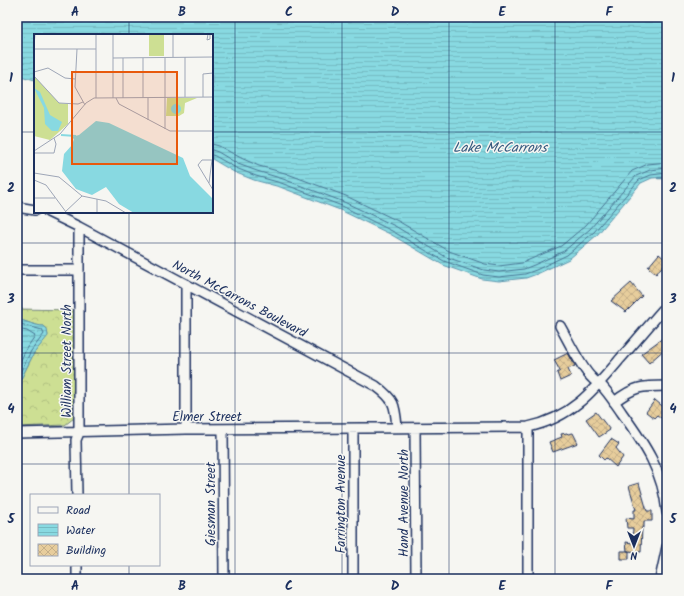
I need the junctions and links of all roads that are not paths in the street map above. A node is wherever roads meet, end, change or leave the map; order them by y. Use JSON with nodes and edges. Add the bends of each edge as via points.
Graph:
{"nodes":[{"id":1,"x":17,"y":207,"type":"edge"},
{"id":2,"x":34,"y":210,"type":"edge"},
{"id":3,"x":50,"y":213,"type":"edge"},
{"id":4,"x":79,"y":226,"type":"junction"},
{"id":5,"x":17,"y":270,"type":"edge"},
{"id":6,"x":78,"y":270,"type":"junction"},
{"id":7,"x":186,"y":284,"type":"junction"},
{"id":8,"x":667,"y":305,"type":"edge"},
{"id":9,"x":560,"y":326,"type":"dead end"},
{"id":10,"x":600,"y":383,"type":"junction"},
{"id":11,"x":667,"y":386,"type":"edge"},
{"id":12,"x":614,"y":402,"type":"junction"},
{"id":13,"x":353,"y":428,"type":"junction"},
{"id":14,"x":397,"y":428,"type":"junction"},
{"id":15,"x":415,"y":428,"type":"junction"},
{"id":16,"x":528,"y":428,"type":"junction"},
{"id":17,"x":186,"y":429,"type":"junction"},
{"id":18,"x":223,"y":429,"type":"junction"},
{"id":19,"x":17,"y":433,"type":"edge"},
{"id":20,"x":79,"y":433,"type":"junction"},
{"id":21,"x":77,"y":494,"type":"edge"},
{"id":22,"x":667,"y":512,"type":"edge"},
{"id":23,"x":667,"y":549,"type":"edge"},
{"id":24,"x":77,"y":566,"type":"edge"},
{"id":25,"x":77,"y":579,"type":"edge"},
{"id":26,"x":224,"y":579,"type":"edge"},
{"id":27,"x":353,"y":579,"type":"edge"},
{"id":28,"x":416,"y":579,"type":"edge"},
{"id":29,"x":528,"y":579,"type":"edge"},
{"id":30,"x":660,"y":579,"type":"edge"}],
"edges":[{"from":1,"to":2,"type":"street"},
{"from":3,"to":4,"type":"street","name":"North McCarrons Boulevard"},
{"from":4,"to":6,"type":"street","name":"William Street North"},
{"from":4,"to":7,"type":"street","name":"North McCarrons Boulevard"},
{"from":5,"to":6,"type":"street"},
{"from":6,"to":20,"type":"street","name":"William Street North"},
{"from":7,"to":14,"type":"street","name":"North McCarrons Boulevard","via":[[376,386],[391,398],[395,406]]},
{"from":7,"to":17,"type":"street"},
{"from":8,"to":10,"type":"street"},
{"from":9,"to":10,"type":"street","via":[[592,378]]},
{"from":10,"to":12,"type":"street"},
{"from":10,"to":16,"type":"street","via":[[564,414]]},
{"from":11,"to":12,"type":"street","via":[[639,387]]},
{"from":12,"to":22,"type":"street","via":[[649,451],[662,484]]},
{"from":13,"to":14,"type":"street","name":"Elmer Street"},
{"from":13,"to":18,"type":"street","name":"Elmer Street"},
{"from":13,"to":27,"type":"street","name":"Farrington Avenue"},
{"from":14,"to":15,"type":"street","name":"Elmer Street"},
{"from":15,"to":16,"type":"street"},
{"from":15,"to":28,"type":"street","name":"Hand Avenue North"},
{"from":16,"to":29,"type":"street"},
{"from":17,"to":18,"type":"street","name":"Elmer Street"},
{"from":17,"to":20,"type":"street","name":"Elmer Street"},
{"from":18,"to":26,"type":"street","name":"Giesman Street"},
{"from":19,"to":20,"type":"street","name":"Elmer Street"},
{"from":20,"to":21,"type":"street","name":"William Street North","via":[[76,440]]},
{"from":23,"to":30,"type":"street"},
{"from":24,"to":25,"type":"street"}]}
